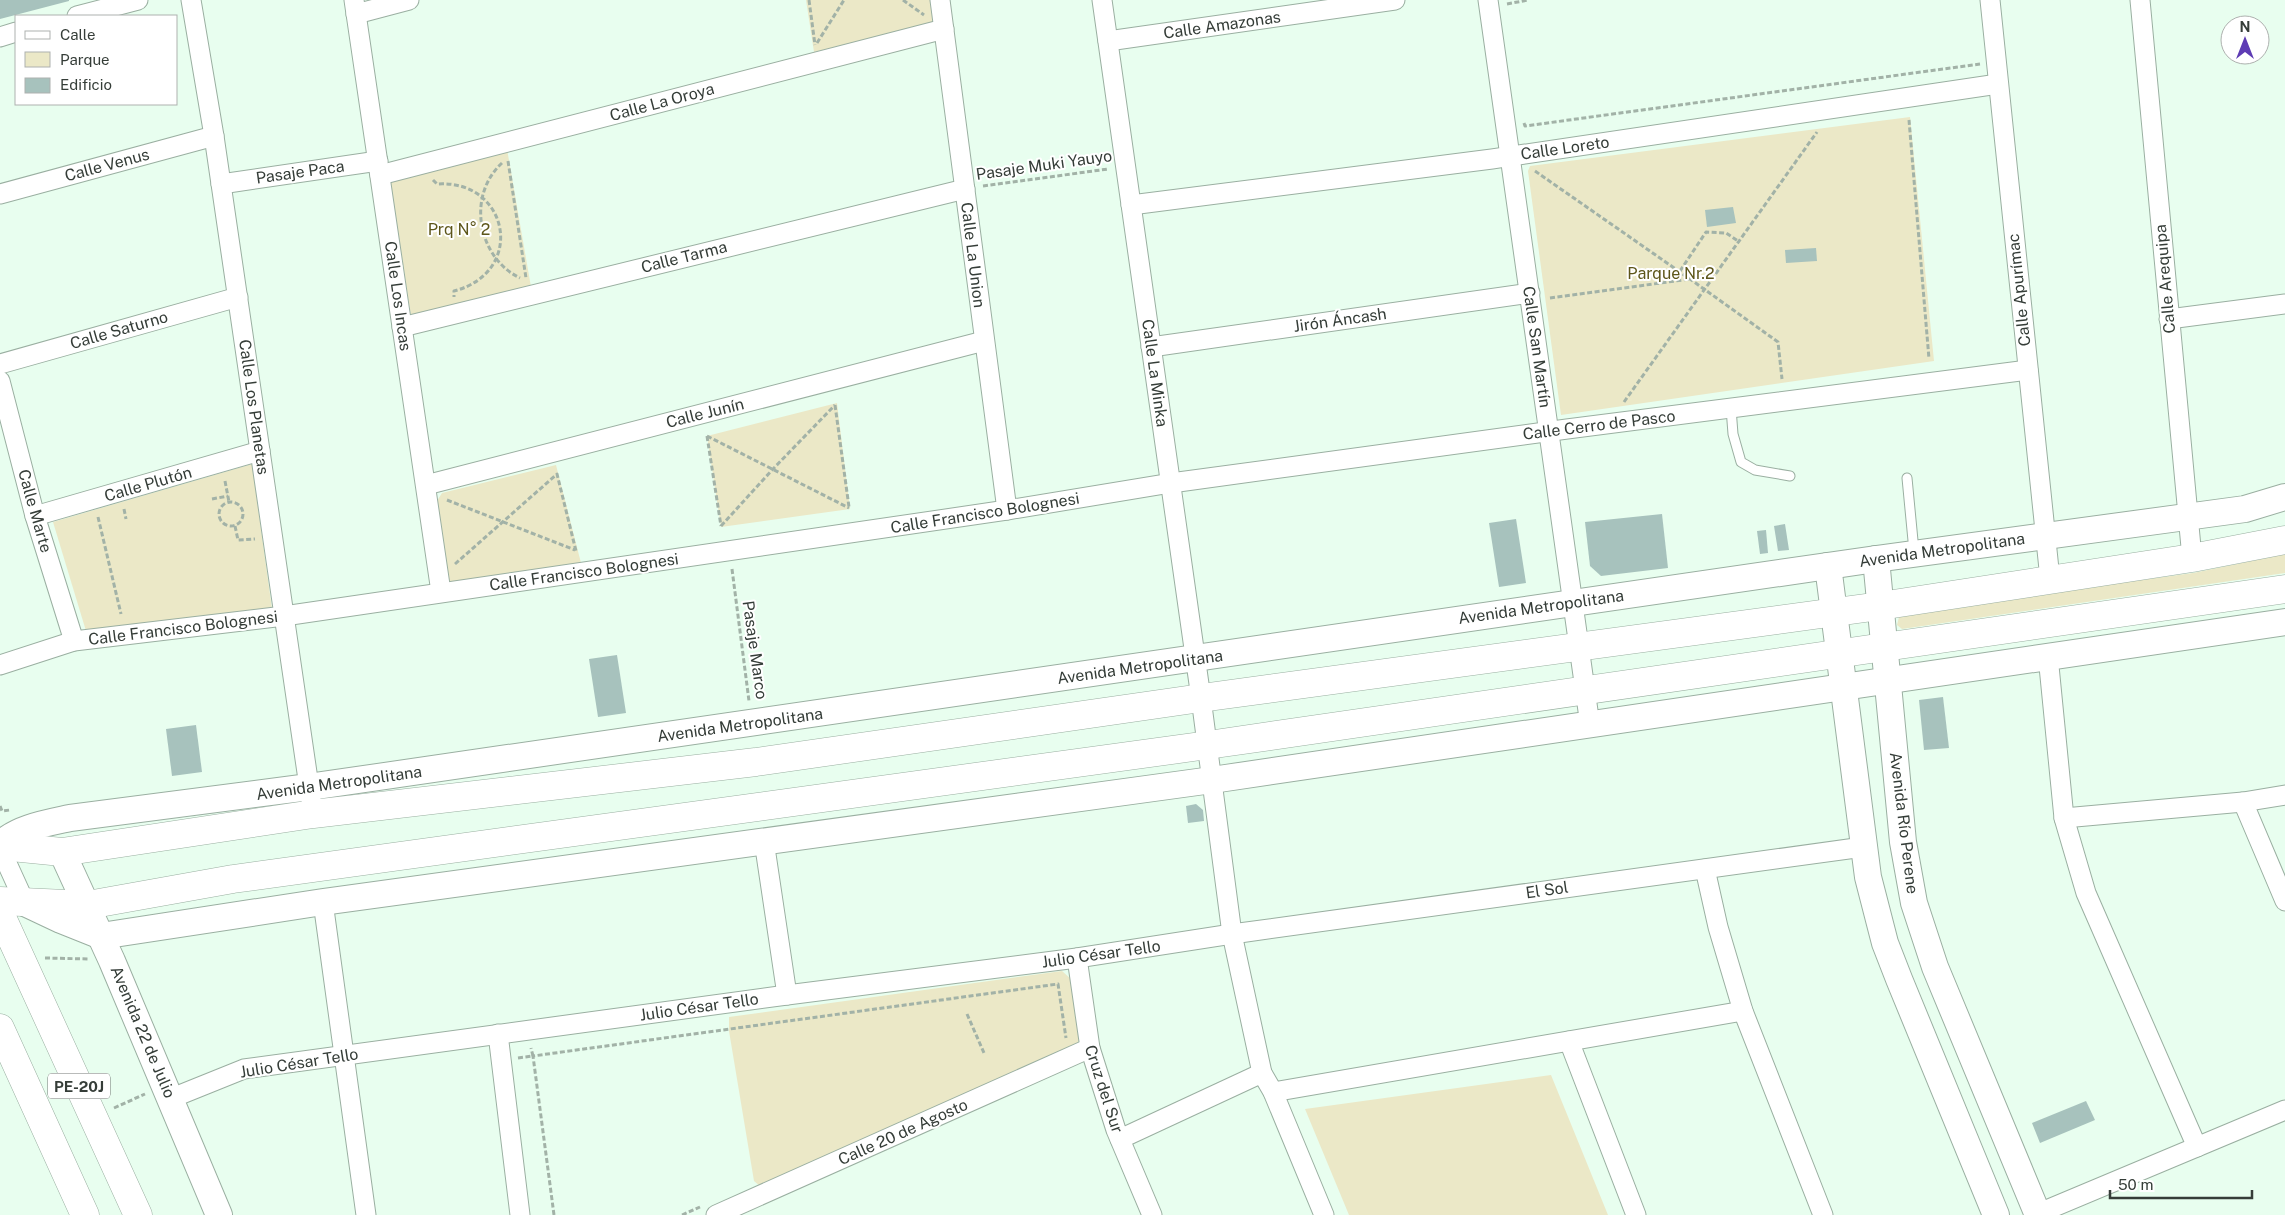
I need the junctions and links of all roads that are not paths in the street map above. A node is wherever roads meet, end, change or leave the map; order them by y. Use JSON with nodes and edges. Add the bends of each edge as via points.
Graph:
{"nodes":[{"id":1,"x":138,"y":0,"type":"edge"},
{"id":2,"x":191,"y":0,"type":"edge"},
{"id":3,"x":409,"y":0,"type":"edge"},
{"id":4,"x":940,"y":0,"type":"edge"},
{"id":5,"x":1102,"y":0,"type":"edge"},
{"id":6,"x":1395,"y":0,"type":"edge"},
{"id":7,"x":1488,"y":0,"type":"edge"},
{"id":8,"x":1990,"y":0,"type":"edge"},
{"id":9,"x":2140,"y":0,"type":"edge"},
{"id":10,"x":355,"y":7,"type":"edge"},
{"id":11,"x":81,"y":15,"type":"edge"},
{"id":12,"x":944,"y":29,"type":"junction"},
{"id":13,"x":15,"y":32,"type":"edge"},
{"id":14,"x":0,"y":37,"type":"edge"},
{"id":15,"x":1108,"y":41,"type":"junction"},
{"id":16,"x":1998,"y":84,"type":"junction"},
{"id":17,"x":214,"y":136,"type":"junction"},
{"id":18,"x":1510,"y":156,"type":"junction"},
{"id":19,"x":379,"y":168,"type":"junction"},
{"id":20,"x":221,"y":184,"type":"junction"},
{"id":21,"x":965,"y":189,"type":"junction"},
{"id":22,"x":0,"y":194,"type":"edge"},
{"id":23,"x":1131,"y":205,"type":"junction"},
{"id":24,"x":1530,"y":293,"type":"junction"},
{"id":25,"x":238,"y":296,"type":"junction"},
{"id":26,"x":2285,"y":304,"type":"edge"},
{"id":27,"x":2169,"y":319,"type":"junction"},
{"id":28,"x":402,"y":327,"type":"junction"},
{"id":29,"x":984,"y":341,"type":"junction"},
{"id":30,"x":1152,"y":348,"type":"junction"},
{"id":31,"x":0,"y":364,"type":"edge"},
{"id":32,"x":2028,"y":370,"type":"junction"},
{"id":33,"x":0,"y":381,"type":"edge"},
{"id":34,"x":1731,"y":408,"type":"junction"},
{"id":35,"x":1549,"y":432,"type":"junction"},
{"id":36,"x":260,"y":451,"type":"junction"},
{"id":37,"x":1790,"y":476,"type":"dead end"},
{"id":38,"x":1907,"y":478,"type":"dead end"},
{"id":39,"x":1171,"y":483,"type":"junction"},
{"id":40,"x":426,"y":485,"type":"junction"},
{"id":41,"x":2285,"y":498,"type":"edge"},
{"id":42,"x":1007,"y":510,"type":"junction"},
{"id":43,"x":36,"y":516,"type":"junction"},
{"id":44,"x":2188,"y":516,"type":"junction"},
{"id":45,"x":2046,"y":535,"type":"junction"},
{"id":46,"x":2285,"y":540,"type":"edge"},
{"id":47,"x":1915,"y":553,"type":"junction"},
{"id":48,"x":2192,"y":558,"type":"junction"},
{"id":49,"x":1876,"y":559,"type":"junction"},
{"id":50,"x":1828,"y":566,"type":"junction"},
{"id":51,"x":2050,"y":579,"type":"junction"},
{"id":52,"x":2285,"y":589,"type":"edge"},
{"id":53,"x":441,"y":592,"type":"junction"},
{"id":54,"x":1573,"y":602,"type":"junction"},
{"id":55,"x":1880,"y":606,"type":"junction"},
{"id":56,"x":1835,"y":613,"type":"junction"},
{"id":57,"x":284,"y":616,"type":"junction"},
{"id":58,"x":2285,"y":622,"type":"edge"},
{"id":59,"x":74,"y":641,"type":"junction"},
{"id":60,"x":1580,"y":647,"type":"junction"},
{"id":61,"x":1884,"y":648,"type":"junction"},
{"id":62,"x":1840,"y":654,"type":"junction"},
{"id":63,"x":2048,"y":656,"type":"junction"},
{"id":64,"x":1195,"y":659,"type":"junction"},
{"id":65,"x":0,"y":665,"type":"edge"},
{"id":66,"x":1887,"y":681,"type":"junction"},
{"id":67,"x":1844,"y":687,"type":"junction"},
{"id":68,"x":1585,"y":690,"type":"junction"},
{"id":69,"x":1201,"y":698,"type":"junction"},
{"id":70,"x":1590,"y":724,"type":"junction"},
{"id":71,"x":1208,"y":745,"type":"junction"},
{"id":72,"x":1212,"y":780,"type":"junction"},
{"id":73,"x":309,"y":787,"type":"junction"},
{"id":74,"x":2285,"y":795,"type":"edge"},
{"id":75,"x":2243,"y":802,"type":"junction"},
{"id":76,"x":313,"y":814,"type":"junction"},
{"id":77,"x":2064,"y":818,"type":"junction"},
{"id":78,"x":764,"y":841,"type":"junction"},
{"id":79,"x":0,"y":846,"type":"edge"},
{"id":80,"x":1863,"y":847,"type":"junction"},
{"id":81,"x":62,"y":852,"type":"junction"},
{"id":82,"x":1705,"y":869,"type":"junction"},
{"id":83,"x":2285,"y":901,"type":"edge"},
{"id":84,"x":12,"y":902,"type":"edge"},
{"id":85,"x":322,"y":902,"type":"junction"},
{"id":86,"x":88,"y":904,"type":"junction"},
{"id":87,"x":0,"y":913,"type":"edge"},
{"id":88,"x":1232,"y":934,"type":"junction"},
{"id":89,"x":102,"y":936,"type":"junction"},
{"id":90,"x":1077,"y":958,"type":"junction"},
{"id":91,"x":787,"y":995,"type":"junction"},
{"id":92,"x":1743,"y":1011,"type":"junction"},
{"id":93,"x":0,"y":1028,"type":"edge"},
{"id":94,"x":498,"y":1034,"type":"junction"},
{"id":95,"x":1569,"y":1041,"type":"junction"},
{"id":96,"x":1090,"y":1048,"type":"junction"},
{"id":97,"x":344,"y":1056,"type":"junction"},
{"id":98,"x":1262,"y":1074,"type":"junction"},
{"id":99,"x":169,"y":1092,"type":"junction"},
{"id":100,"x":1273,"y":1092,"type":"junction"},
{"id":101,"x":2285,"y":1110,"type":"edge"},
{"id":102,"x":1120,"y":1139,"type":"junction"},
{"id":103,"x":2197,"y":1146,"type":"junction"},
{"id":104,"x":2038,"y":1214,"type":"edge"},
{"id":105,"x":85,"y":1215,"type":"edge"},
{"id":106,"x":138,"y":1215,"type":"edge"},
{"id":107,"x":219,"y":1215,"type":"edge"},
{"id":108,"x":366,"y":1215,"type":"edge"},
{"id":109,"x":520,"y":1215,"type":"edge"},
{"id":110,"x":716,"y":1215,"type":"edge"},
{"id":111,"x":1152,"y":1215,"type":"edge"},
{"id":112,"x":1324,"y":1215,"type":"edge"},
{"id":113,"x":1636,"y":1215,"type":"edge"},
{"id":114,"x":1823,"y":1215,"type":"edge"},
{"id":115,"x":1996,"y":1215,"type":"edge"}],
"edges":[{"from":1,"to":11,"type":"street"},
{"from":2,"to":17,"type":"street","name":"Calle Los Planetas"},
{"from":3,"to":10,"type":"street"},
{"from":4,"to":12,"type":"street","name":"Calle La Union"},
{"from":5,"to":15,"type":"street","name":"Calle La Minka"},
{"from":6,"to":15,"type":"street","name":"Calle Amazonas"},
{"from":7,"to":18,"type":"street","name":"Calle San Martín"},
{"from":8,"to":16,"type":"street","name":"Calle Apurímac"},
{"from":9,"to":27,"type":"street","name":"Calle Arequipa"},
{"from":10,"to":19,"type":"street","name":"Calle Los Incas"},
{"from":12,"to":19,"type":"street","name":"Calle La Oroya"},
{"from":12,"to":21,"type":"street","name":"Calle La Union"},
{"from":13,"to":14,"type":"street"},
{"from":15,"to":23,"type":"street","name":"Calle La Minka"},
{"from":16,"to":18,"type":"street","name":"Calle Loreto"},
{"from":16,"to":32,"type":"street","name":"Calle Apurímac"},
{"from":17,"to":20,"type":"street","name":"Calle Los Planetas"},
{"from":17,"to":22,"type":"street","name":"Calle Venus"},
{"from":18,"to":23,"type":"street","name":"Calle Loreto"},
{"from":18,"to":24,"type":"street","name":"Calle San Martín"},
{"from":19,"to":20,"type":"street","name":"Pasaje Paca"},
{"from":19,"to":28,"type":"street","name":"Calle Los Incas"},
{"from":20,"to":25,"type":"street","name":"Calle Los Planetas"},
{"from":21,"to":28,"type":"street","name":"Calle Tarma"},
{"from":21,"to":29,"type":"street","name":"Calle La Union"},
{"from":23,"to":30,"type":"street","name":"Calle La Minka"},
{"from":24,"to":30,"type":"street","name":"Jirón Áncash"},
{"from":24,"to":35,"type":"street","name":"Calle San Martín"},
{"from":25,"to":31,"type":"street","name":"Calle Saturno"},
{"from":25,"to":36,"type":"street","name":"Calle Los Planetas"},
{"from":26,"to":27,"type":"street"},
{"from":27,"to":44,"type":"street","name":"Calle Arequipa"},
{"from":28,"to":40,"type":"street","name":"Calle Los Incas"},
{"from":29,"to":40,"type":"street","name":"Calle Junín"},
{"from":29,"to":42,"type":"street","name":"Calle La Union"},
{"from":30,"to":39,"type":"street","name":"Calle La Minka"},
{"from":32,"to":34,"type":"street","name":"Calle Cerro de Pasco"},
{"from":32,"to":45,"type":"street","name":"Calle Apurímac"},
{"from":33,"to":43,"type":"street","name":"Calle Marte"},
{"from":34,"to":35,"type":"street","name":"Calle Cerro de Pasco"},
{"from":34,"to":37,"type":"lane","via":[[1732,434],[1741,462],[1755,470]]},
{"from":35,"to":39,"type":"street","name":"Calle Cerro de Pasco"},
{"from":35,"to":54,"type":"street","name":"Calle San Martín"},
{"from":36,"to":43,"type":"street","name":"Calle Plutón"},
{"from":36,"to":57,"type":"street","name":"Calle Los Planetas"},
{"from":38,"to":47,"type":"lane"},
{"from":39,"to":42,"type":"street","name":"Calle Francisco Bolognesi"},
{"from":39,"to":64,"type":"street","name":"Calle La Minka"},
{"from":40,"to":53,"type":"street","name":"Calle Los Incas"},
{"from":41,"to":44,"type":"street","name":"Avenida Metropolitana","via":[[2245,509]]},
{"from":42,"to":53,"type":"street","name":"Calle Francisco Bolognesi"},
{"from":43,"to":59,"type":"street","name":"Calle Marte"},
{"from":44,"to":45,"type":"street","name":"Avenida Metropolitana"},
{"from":44,"to":48,"type":"street","name":"Calle Arequipa"},
{"from":45,"to":47,"type":"street","name":"Avenida Metropolitana"},
{"from":45,"to":51,"type":"street","name":"Calle Apurímac"},
{"from":46,"to":48,"type":"main road","name":"Avenida Metropolitana"},
{"from":47,"to":49,"type":"street","name":"Avenida Metropolitana"},
{"from":48,"to":51,"type":"main road","name":"Avenida Metropolitana"},
{"from":49,"to":50,"type":"street","name":"Avenida Metropolitana"},
{"from":49,"to":55,"type":"street","name":"Avenida Río Perene"},
{"from":50,"to":54,"type":"street","name":"Avenida Metropolitana"},
{"from":50,"to":56,"type":"street"},
{"from":51,"to":55,"type":"main road","name":"Avenida Metropolitana"},
{"from":52,"to":61,"type":"main road"},
{"from":53,"to":57,"type":"street","name":"Calle Francisco Bolognesi"},
{"from":54,"to":60,"type":"street","name":"Calle San Martín"},
{"from":54,"to":64,"type":"street","name":"Avenida Metropolitana"},
{"from":55,"to":56,"type":"main road","name":"Avenida Metropolitana"},
{"from":55,"to":61,"type":"street","name":"Avenida Río Perene"},
{"from":56,"to":60,"type":"main road","name":"Avenida Metropolitana"},
{"from":56,"to":62,"type":"street"},
{"from":57,"to":59,"type":"street","name":"Calle Francisco Bolognesi"},
{"from":57,"to":73,"type":"street","name":"Calle Los Planetas"},
{"from":58,"to":63,"type":"street"},
{"from":59,"to":65,"type":"street","name":"Calle Francisco Bolognesi"},
{"from":60,"to":68,"type":"street","name":"Calle San Martín"},
{"from":60,"to":69,"type":"main road","name":"Avenida Metropolitana"},
{"from":61,"to":62,"type":"main road"},
{"from":61,"to":66,"type":"street","name":"Avenida Río Perene"},
{"from":62,"to":67,"type":"street"},
{"from":62,"to":68,"type":"main road"},
{"from":63,"to":66,"type":"street"},
{"from":63,"to":77,"type":"street"},
{"from":64,"to":69,"type":"street","name":"Calle La Minka"},
{"from":64,"to":73,"type":"street","name":"Avenida Metropolitana"},
{"from":66,"to":67,"type":"street"},
{"from":66,"to":104,"type":"street","name":"Avenida Río Perene","via":[[1902,842],[1916,911],[1935,967]]},
{"from":67,"to":70,"type":"street"},
{"from":67,"to":80,"type":"street"},
{"from":68,"to":70,"type":"street","name":"Calle San Martín"},
{"from":68,"to":71,"type":"main road"},
{"from":69,"to":71,"type":"street","name":"Calle La Minka"},
{"from":69,"to":76,"type":"main road","name":"Avenida Metropolitana","via":[[756,762]]},
{"from":70,"to":72,"type":"street"},
{"from":71,"to":72,"type":"street","name":"Calle La Minka"},
{"from":71,"to":86,"type":"main road","via":[[233,879]]},
{"from":72,"to":78,"type":"street"},
{"from":72,"to":88,"type":"street","name":"Calle La Minka"},
{"from":73,"to":76,"type":"street","name":"Calle Los Planetas"},
{"from":73,"to":79,"type":"street","name":"Avenida Metropolitana","via":[[70,818],[36,826],[6,839]]},
{"from":74,"to":75,"type":"street"},
{"from":75,"to":77,"type":"street"},
{"from":75,"to":83,"type":"street"},
{"from":76,"to":81,"type":"main road","name":"Avenida Metropolitana"},
{"from":77,"to":103,"type":"street","via":[[2086,892]]},
{"from":78,"to":85,"type":"street"},
{"from":78,"to":91,"type":"street"},
{"from":79,"to":81,"type":"main road","name":"Avenida Metropolitana"},
{"from":79,"to":84,"type":"street"},
{"from":80,"to":82,"type":"street","name":"El Sol"},
{"from":80,"to":115,"type":"street","via":[[1885,944]]},
{"from":81,"to":86,"type":"street","name":"Avenida 22 de Julio"},
{"from":82,"to":88,"type":"street","name":"El Sol"},
{"from":82,"to":92,"type":"street"},
{"from":84,"to":86,"type":"main road"},
{"from":84,"to":89,"type":"street"},
{"from":85,"to":89,"type":"street"},
{"from":85,"to":97,"type":"street"},
{"from":86,"to":89,"type":"street","name":"Avenida 22 de Julio"},
{"from":87,"to":106,"type":"main road","number":"PE-20J"},
{"from":88,"to":90,"type":"street","name":"Julio César Tello"},
{"from":88,"to":98,"type":"street","name":"Calle La Minka"},
{"from":89,"to":99,"type":"street","name":"Avenida 22 de Julio"},
{"from":90,"to":91,"type":"street","name":"Julio César Tello"},
{"from":90,"to":96,"type":"street","name":"Cruz del Sur"},
{"from":91,"to":94,"type":"street","name":"Julio César Tello"},
{"from":92,"to":95,"type":"street"},
{"from":92,"to":114,"type":"street"},
{"from":93,"to":105,"type":"main road","number":"PE-20J"},
{"from":94,"to":97,"type":"street","name":"Julio César Tello"},
{"from":94,"to":109,"type":"street"},
{"from":95,"to":100,"type":"street"},
{"from":95,"to":113,"type":"street"},
{"from":96,"to":102,"type":"street","name":"Cruz del Sur"},
{"from":96,"to":110,"type":"street","name":"Calle 20 de Agosto"},
{"from":97,"to":99,"type":"street","name":"Julio César Tello","via":[[244,1069]]},
{"from":97,"to":108,"type":"street"},
{"from":98,"to":100,"type":"street","name":"Calle La Minka"},
{"from":98,"to":102,"type":"street"},
{"from":99,"to":107,"type":"street","name":"Avenida 22 de Julio"},
{"from":100,"to":112,"type":"street","name":"Calle La Minka"},
{"from":101,"to":103,"type":"street"},
{"from":102,"to":111,"type":"street","name":"Cruz del Sur"},
{"from":103,"to":104,"type":"street"}]}
